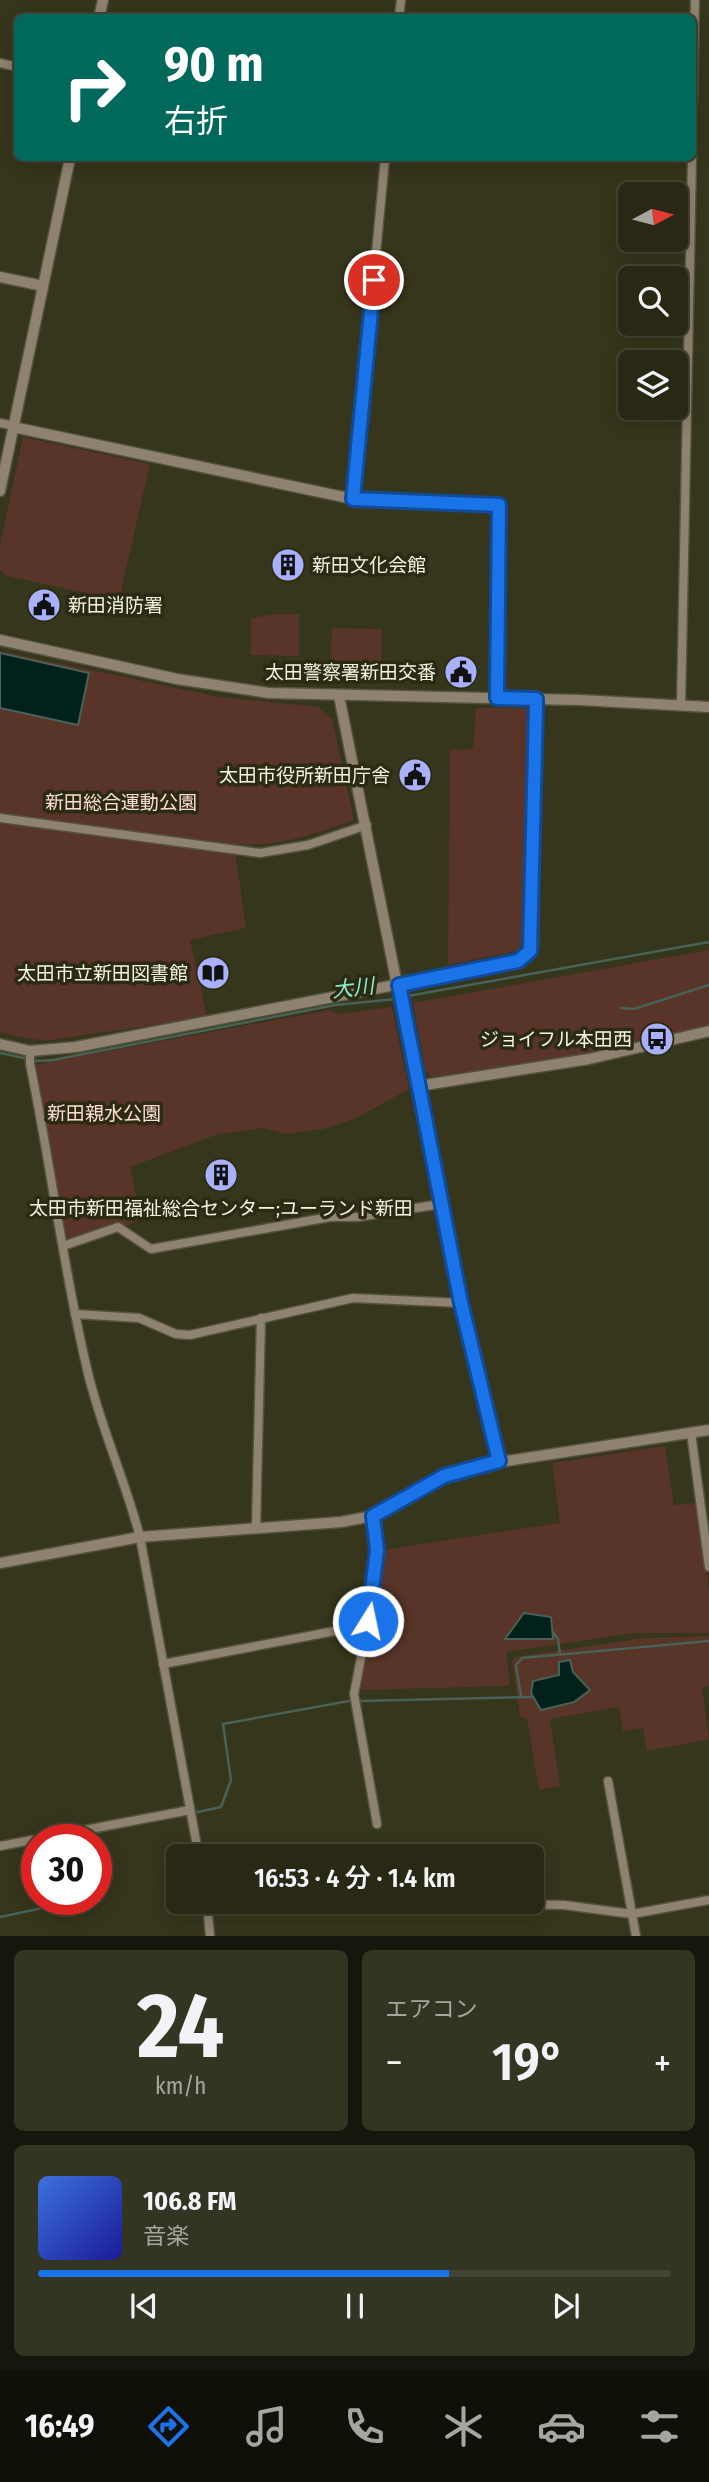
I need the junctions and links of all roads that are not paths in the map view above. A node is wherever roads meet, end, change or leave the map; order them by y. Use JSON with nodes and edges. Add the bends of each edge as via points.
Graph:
{"nodes":[{"id":1,"x":69,"y":161,"type":"edge"},
{"id":2,"x":385,"y":161,"type":"edge"},
{"id":3,"x":692,"y":161,"type":"edge"},
{"id":4,"x":0,"y":277,"type":"edge"},
{"id":5,"x":43,"y":286,"type":"junction"},
{"id":6,"x":0,"y":423,"type":"edge"},
{"id":7,"x":14,"y":426,"type":"junction"},
{"id":8,"x":0,"y":491,"type":"edge"},
{"id":9,"x":353,"y":499,"type":"junction"},
{"id":10,"x":0,"y":640,"type":"edge"},
{"id":11,"x":339,"y":696,"type":"junction"},
{"id":12,"x":497,"y":698,"type":"junction"},
{"id":13,"x":536,"y":699,"type":"junction"},
{"id":14,"x":681,"y":705,"type":"junction"},
{"id":15,"x":709,"y":707,"type":"edge"},
{"id":16,"x":0,"y":818,"type":"edge"},
{"id":17,"x":367,"y":825,"type":"junction"},
{"id":18,"x":399,"y":988,"type":"junction"},
{"id":19,"x":709,"y":1031,"type":"edge"},
{"id":20,"x":0,"y":1044,"type":"edge"},
{"id":21,"x":30,"y":1051,"type":"junction"},
{"id":22,"x":418,"y":1086,"type":"junction"},
{"id":23,"x":441,"y":1204,"type":"junction"},
{"id":24,"x":63,"y":1246,"type":"junction"},
{"id":25,"x":461,"y":1303,"type":"junction"},
{"id":26,"x":75,"y":1314,"type":"junction"},
{"id":27,"x":261,"y":1318,"type":"junction"},
{"id":28,"x":709,"y":1430,"type":"edge"},
{"id":29,"x":691,"y":1433,"type":"junction"},
{"id":30,"x":499,"y":1461,"type":"junction"},
{"id":31,"x":373,"y":1516,"type":"junction"},
{"id":32,"x":256,"y":1528,"type":"junction"},
{"id":33,"x":140,"y":1537,"type":"junction"},
{"id":34,"x":0,"y":1563,"type":"edge"},
{"id":35,"x":709,"y":1567,"type":"edge"},
{"id":36,"x":368,"y":1621,"type":"junction"},
{"id":37,"x":163,"y":1664,"type":"junction"},
{"id":38,"x":608,"y":1781,"type":"dead end"},
{"id":39,"x":190,"y":1810,"type":"junction"},
{"id":40,"x":377,"y":1824,"type":"dead end"},
{"id":41,"x":197,"y":1844,"type":"edge"},
{"id":42,"x":0,"y":1846,"type":"edge"},
{"id":43,"x":709,"y":1900,"type":"edge"},
{"id":44,"x":544,"y":1905,"type":"edge"},
{"id":45,"x":208,"y":1914,"type":"edge"},
{"id":46,"x":632,"y":1914,"type":"junction"},
{"id":47,"x":210,"y":1936,"type":"edge"},
{"id":48,"x":636,"y":1936,"type":"edge"}],
"edges":[{"from":1,"to":5,"type":"street"},
{"from":2,"to":9,"type":"street"},
{"from":3,"to":14,"type":"street"},
{"from":4,"to":5,"type":"street"},
{"from":5,"to":7,"type":"street"},
{"from":6,"to":7,"type":"street"},
{"from":7,"to":8,"type":"street"},
{"from":7,"to":9,"type":"street"},
{"from":9,"to":12,"type":"street","via":[[499,505]]},
{"from":10,"to":11,"type":"street","via":[[221,687]]},
{"from":11,"to":12,"type":"street"},
{"from":11,"to":17,"type":"street"},
{"from":12,"to":13,"type":"street"},
{"from":13,"to":14,"type":"street"},
{"from":13,"to":18,"type":"street","via":[[530,951],[518,961]]},
{"from":14,"to":15,"type":"street"},
{"from":16,"to":17,"type":"street","via":[[260,853],[309,845]]},
{"from":17,"to":18,"type":"street"},
{"from":18,"to":21,"type":"street","via":[[76,1047]]},
{"from":18,"to":22,"type":"street"},
{"from":19,"to":22,"type":"street","via":[[600,1057]]},
{"from":20,"to":21,"type":"street"},
{"from":21,"to":24,"type":"street"},
{"from":22,"to":23,"type":"street"},
{"from":23,"to":24,"type":"street","via":[[330,1217],[151,1249],[118,1227]]},
{"from":23,"to":25,"type":"street"},
{"from":24,"to":26,"type":"street"},
{"from":25,"to":27,"type":"street","via":[[353,1298]]},
{"from":25,"to":30,"type":"street"},
{"from":26,"to":27,"type":"street","via":[[139,1318],[190,1335]]},
{"from":26,"to":33,"type":"street","via":[[95,1402],[128,1489]]},
{"from":27,"to":32,"type":"street"},
{"from":28,"to":29,"type":"street"},
{"from":29,"to":30,"type":"street"},
{"from":29,"to":35,"type":"street"},
{"from":30,"to":31,"type":"street","via":[[444,1476]]},
{"from":31,"to":32,"type":"street"},
{"from":31,"to":36,"type":"street","via":[[377,1550]]},
{"from":32,"to":33,"type":"street"},
{"from":33,"to":34,"type":"street"},
{"from":33,"to":37,"type":"street"},
{"from":36,"to":37,"type":"street"},
{"from":36,"to":40,"type":"street","via":[[354,1694]]},
{"from":37,"to":39,"type":"street"},
{"from":38,"to":46,"type":"street"},
{"from":39,"to":41,"type":"street"},
{"from":39,"to":42,"type":"street"},
{"from":43,"to":46,"type":"street"},
{"from":44,"to":46,"type":"street"},
{"from":45,"to":47,"type":"street"},
{"from":46,"to":48,"type":"street"}]}
